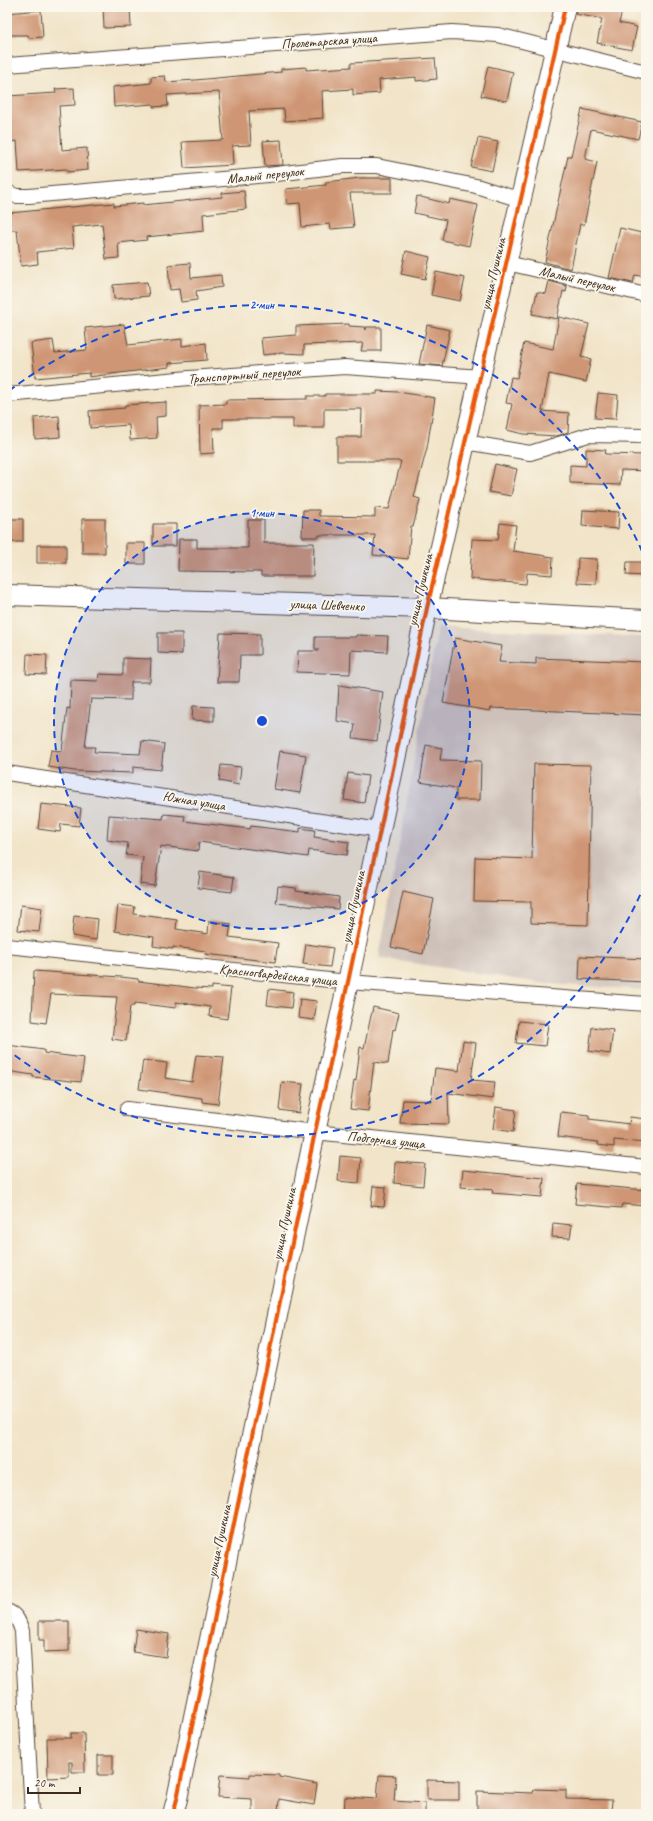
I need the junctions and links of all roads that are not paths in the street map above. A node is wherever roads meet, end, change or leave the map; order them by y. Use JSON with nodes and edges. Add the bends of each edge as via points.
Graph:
{"nodes":[{"id":1,"x":565,"y":7,"type":"edge"},
{"id":2,"x":555,"y":49,"type":"junction"},
{"id":3,"x":7,"y":66,"type":"edge"},
{"id":4,"x":646,"y":72,"type":"edge"},
{"id":5,"x":7,"y":192,"type":"edge"},
{"id":6,"x":521,"y":200,"type":"junction"},
{"id":7,"x":507,"y":263,"type":"junction"},
{"id":8,"x":646,"y":295,"type":"edge"},
{"id":9,"x":481,"y":377,"type":"junction"},
{"id":10,"x":7,"y":396,"type":"edge"},
{"id":11,"x":646,"y":436,"type":"edge"},
{"id":12,"x":466,"y":442,"type":"junction"},
{"id":13,"x":7,"y":595,"type":"edge"},
{"id":14,"x":427,"y":608,"type":"junction"},
{"id":15,"x":646,"y":620,"type":"edge"},
{"id":16,"x":7,"y":772,"type":"edge"},
{"id":17,"x":380,"y":830,"type":"junction"},
{"id":18,"x":7,"y":946,"type":"edge"},
{"id":19,"x":348,"y":982,"type":"junction"},
{"id":20,"x":646,"y":1004,"type":"edge"},
{"id":21,"x":127,"y":1109,"type":"dead end"},
{"id":22,"x":315,"y":1132,"type":"junction"},
{"id":23,"x":646,"y":1167,"type":"edge"},
{"id":24,"x":7,"y":1612,"type":"edge"},
{"id":25,"x":32,"y":1814,"type":"edge"},
{"id":26,"x":173,"y":1814,"type":"edge"}],
"edges":[{"from":1,"to":2,"type":"street","name":"улица Пушкина"},
{"from":2,"to":3,"type":"street","name":"Пролетарская улица","via":[[498,35],[452,32]]},
{"from":2,"to":4,"type":"street","name":"Пролетарская улица"},
{"from":2,"to":6,"type":"street","name":"улица Пушкина"},
{"from":5,"to":6,"type":"street","name":"Малый переулок","via":[[16,196],[29,196],[342,166],[377,166],[476,186]]},
{"from":6,"to":7,"type":"street","name":"улица Пушкина"},
{"from":7,"to":8,"type":"street","name":"Малый переулок"},
{"from":7,"to":9,"type":"street","name":"улица Пушкина"},
{"from":9,"to":10,"type":"street","name":"Транспортный переулок","via":[[345,367],[189,378]]},
{"from":9,"to":12,"type":"street","name":"улица Пушкина"},
{"from":11,"to":12,"type":"street","via":[[588,434],[530,453]]},
{"from":12,"to":14,"type":"street","name":"улица Пушкина"},
{"from":13,"to":14,"type":"street","name":"улица Шевченко"},
{"from":14,"to":15,"type":"street","name":"улица Шевченко"},
{"from":14,"to":17,"type":"street","name":"улица Пушкина"},
{"from":16,"to":17,"type":"street","name":"Южная улица"},
{"from":17,"to":19,"type":"street","name":"улица Пушкина"},
{"from":18,"to":19,"type":"street","name":"Красногвардейская улица"},
{"from":19,"to":20,"type":"street","name":"Красногвардейская улица"},
{"from":19,"to":22,"type":"street","name":"улица Пушкина"},
{"from":21,"to":22,"type":"street","name":"Подгорная улица"},
{"from":22,"to":23,"type":"street","name":"Подгорная улица"},
{"from":22,"to":26,"type":"street","name":"улица Пушкина"},
{"from":24,"to":25,"type":"street","via":[[19,1621],[22,1631]]}]}
